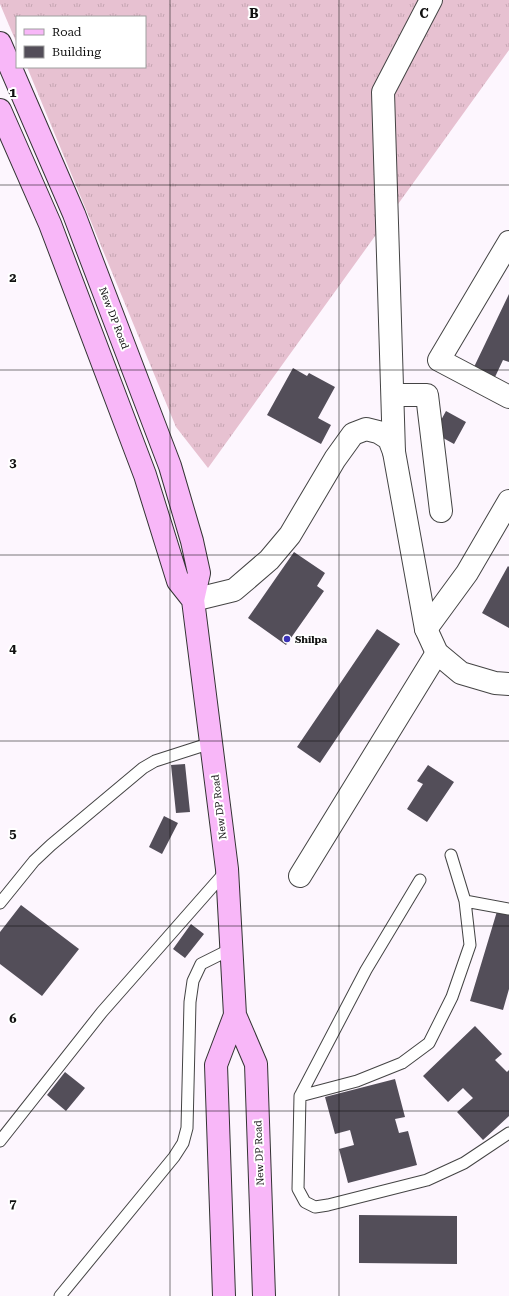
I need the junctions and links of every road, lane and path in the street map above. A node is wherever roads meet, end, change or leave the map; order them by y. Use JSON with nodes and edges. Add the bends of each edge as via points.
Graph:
{"nodes":[{"id":1,"x":431,"y":0,"type":"edge"},
{"id":2,"x":0,"y":44,"type":"edge"},
{"id":3,"x":0,"y":110,"type":"edge"},
{"id":4,"x":509,"y":242,"type":"edge"},
{"id":5,"x":393,"y":394,"type":"junction"},
{"id":6,"x":509,"y":397,"type":"edge"},
{"id":7,"x":394,"y":452,"type":"junction"},
{"id":8,"x":509,"y":501,"type":"edge"},
{"id":9,"x":441,"y":511,"type":"dead end"},
{"id":10,"x":194,"y":600,"type":"junction"},
{"id":11,"x":426,"y":629,"type":"junction"},
{"id":12,"x":437,"y":653,"type":"junction"},
{"id":13,"x":509,"y":684,"type":"edge"},
{"id":14,"x":211,"y":743,"type":"junction"},
{"id":15,"x":451,"y":855,"type":"dead end"},
{"id":16,"x":227,"y":869,"type":"junction"},
{"id":17,"x":300,"y":876,"type":"dead end"},
{"id":18,"x":420,"y":880,"type":"dead end"},
{"id":19,"x":465,"y":901,"type":"junction"},
{"id":20,"x":0,"y":903,"type":"edge"},
{"id":21,"x":509,"y":909,"type":"edge"},
{"id":22,"x":231,"y":949,"type":"junction"},
{"id":23,"x":235,"y":1015,"type":"junction"},
{"id":24,"x":300,"y":1096,"type":"junction"},
{"id":25,"x":509,"y":1133,"type":"edge"},
{"id":26,"x":0,"y":1140,"type":"edge"},
{"id":27,"x":60,"y":1296,"type":"edge"},
{"id":28,"x":224,"y":1296,"type":"edge"},
{"id":29,"x":264,"y":1296,"type":"edge"}],
"edges":[{"from":1,"to":5,"type":"street","via":[[383,92]]},
{"from":2,"to":10,"type":"main road","name":"New DP Road","via":[[74,214],[170,466],[199,573]]},
{"from":3,"to":10,"type":"main road","via":[[50,224],[145,475],[178,581]]},
{"from":4,"to":6,"type":"street","via":[[439,360]]},
{"from":5,"to":7,"type":"street"},
{"from":5,"to":9,"type":"street","via":[[427,395]]},
{"from":7,"to":10,"type":"street","via":[[389,439],[378,432],[366,429],[353,434],[335,459],[290,535],[269,560],[234,590]]},
{"from":7,"to":11,"type":"street"},
{"from":8,"to":11,"type":"street","via":[[467,573]]},
{"from":10,"to":14,"type":"main road","name":"New DP Road"},
{"from":11,"to":12,"type":"street"},
{"from":12,"to":13,"type":"street","via":[[461,673],[495,683]]},
{"from":12,"to":17,"type":"street"},
{"from":14,"to":16,"type":"main road","name":"New DP Road"},
{"from":14,"to":20,"type":"lane","via":[[155,761],[143,768],[34,861]]},
{"from":15,"to":19,"type":"lane"},
{"from":16,"to":22,"type":"main road","name":"New DP Road"},
{"from":16,"to":26,"type":"lane","via":[[102,1012]]},
{"from":18,"to":24,"type":"lane","via":[[366,970]]},
{"from":19,"to":21,"type":"lane"},
{"from":19,"to":24,"type":"lane","via":[[470,945],[452,997],[429,1043],[402,1063],[357,1081]]},
{"from":22,"to":23,"type":"main road","name":"New DP Road"},
{"from":22,"to":27,"type":"lane","via":[[202,964],[193,981],[190,1002],[187,1128],[183,1143]]},
{"from":23,"to":28,"type":"main road","name":"New DP Road","via":[[216,1065]]},
{"from":23,"to":29,"type":"main road","name":"New DP Road","via":[[256,1064]]},
{"from":24,"to":25,"type":"lane","via":[[298,1189],[305,1202],[315,1207],[427,1180],[464,1163]]}]}
